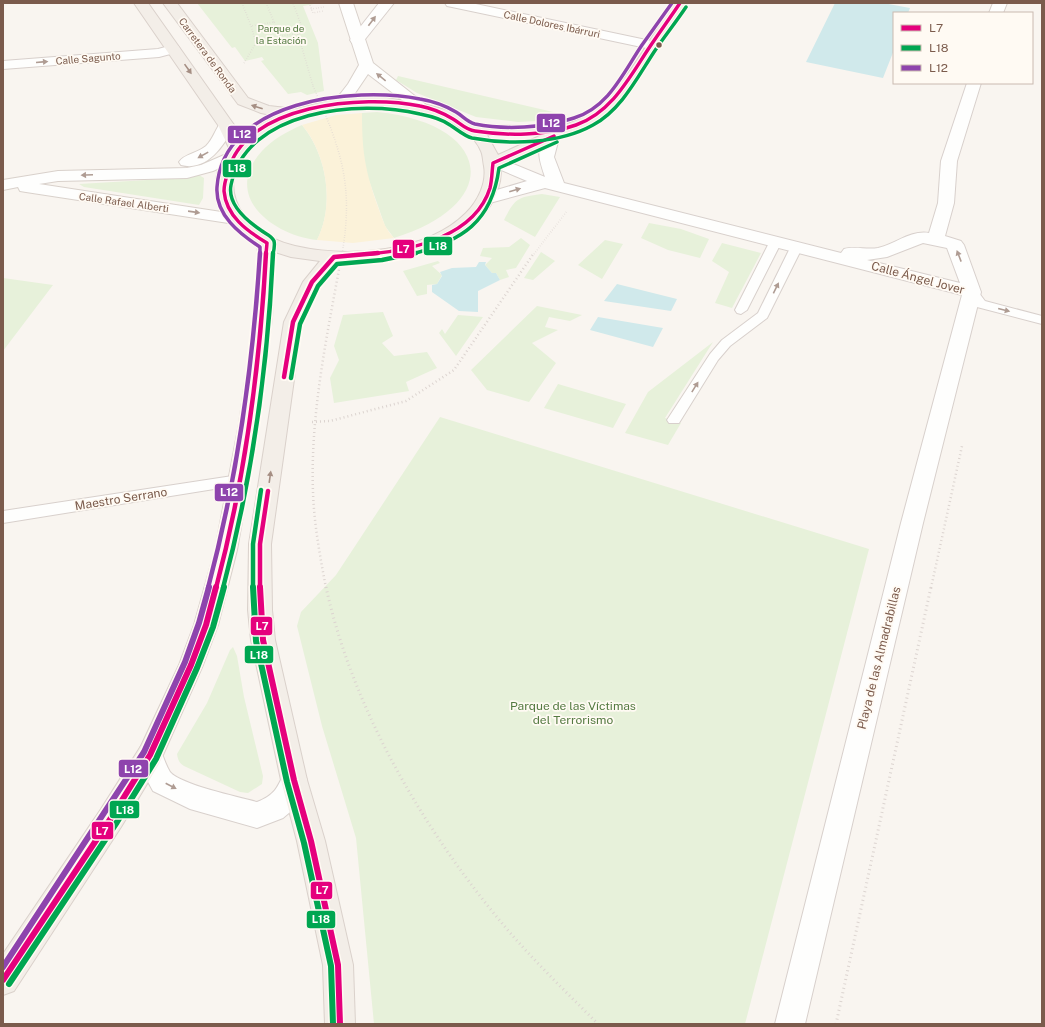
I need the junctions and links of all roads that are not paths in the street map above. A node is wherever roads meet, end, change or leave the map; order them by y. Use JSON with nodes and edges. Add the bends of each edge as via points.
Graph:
{"nodes":[{"id":1,"x":141,"y":3,"type":"edge"},
{"id":2,"x":170,"y":3,"type":"edge"},
{"id":3,"x":346,"y":3,"type":"edge"},
{"id":4,"x":387,"y":3,"type":"edge"},
{"id":5,"x":452,"y":3,"type":"edge"},
{"id":6,"x":680,"y":3,"type":"edge"},
{"id":7,"x":357,"y":40,"type":"junction"},
{"id":8,"x":651,"y":45,"type":"junction"},
{"id":9,"x":173,"y":49,"type":"junction"},
{"id":10,"x":3,"y":65,"type":"edge"},
{"id":11,"x":366,"y":65,"type":"junction"},
{"id":12,"x":974,"y":84,"type":"edge"},
{"id":13,"x":342,"y":102,"type":"junction"},
{"id":14,"x":420,"y":106,"type":"junction"},
{"id":15,"x":295,"y":114,"type":"junction"},
{"id":16,"x":226,"y":125,"type":"junction"},
{"id":17,"x":577,"y":125,"type":"junction"},
{"id":18,"x":472,"y":130,"type":"junction"},
{"id":19,"x":551,"y":138,"type":"junction"},
{"id":20,"x":235,"y":153,"type":"junction"},
{"id":21,"x":494,"y":162,"type":"junction"},
{"id":22,"x":117,"y":174,"type":"junction"},
{"id":23,"x":8,"y":184,"type":"edge"},
{"id":24,"x":551,"y":184,"type":"junction"},
{"id":25,"x":486,"y":199,"type":"junction"},
{"id":26,"x":235,"y":219,"type":"junction"},
{"id":27,"x":936,"y":239,"type":"junction"},
{"id":28,"x":776,"y":241,"type":"junction"},
{"id":29,"x":267,"y":243,"type":"junction"},
{"id":30,"x":797,"y":246,"type":"junction"},
{"id":31,"x":830,"y":255,"type":"junction"},
{"id":32,"x":334,"y":257,"type":"junction"},
{"id":33,"x":972,"y":292,"type":"junction"},
{"id":34,"x":741,"y":310,"type":"dead end"},
{"id":35,"x":1042,"y":310,"type":"edge"},
{"id":36,"x":1042,"y":320,"type":"edge"},
{"id":37,"x":674,"y":420,"type":"dead end"},
{"id":38,"x":239,"y":480,"type":"junction"},
{"id":39,"x":3,"y":517,"type":"edge"},
{"id":40,"x":150,"y":755,"type":"junction"},
{"id":41,"x":294,"y":780,"type":"junction"},
{"id":42,"x":3,"y":980,"type":"edge"},
{"id":43,"x":340,"y":1024,"type":"edge"},
{"id":44,"x":790,"y":1024,"type":"edge"}],
"edges":[{"from":1,"to":9,"type":"main road"},
{"from":15,"to":2,"type":"main road","name":"Carretera de Ronda","one_way":true,"via":[[266,110],[243,101]]},
{"from":3,"to":7,"type":"street"},
{"from":7,"to":4,"type":"street","one_way":true},
{"from":5,"to":8,"type":"street","name":"Calle Dolores Ibárruri"},
{"from":6,"to":8,"type":"main road"},
{"from":7,"to":11,"type":"street"},
{"from":8,"to":17,"type":"main road","via":[[612,101],[593,118]]},
{"from":10,"to":9,"type":"street","name":"Calle Sagunto","one_way":true,"via":[[159,53]]},
{"from":9,"to":16,"type":"main road","one_way":true},
{"from":11,"to":13,"type":"street"},
{"from":14,"to":11,"type":"street","one_way":true},
{"from":12,"to":27,"type":"street","via":[[949,161],[946,203]]},
{"from":13,"to":14,"type":"main road","via":[[385,101]]},
{"from":13,"to":15,"type":"main road"},
{"from":14,"to":18,"type":"main road","via":[[449,116]]},
{"from":15,"to":20,"type":"main road","via":[[278,120],[258,132]]},
{"from":16,"to":20,"type":"main road"},
{"from":16,"to":22,"type":"street","name":"Calle Rafael Alberti","one_way":true,"via":[[216,146],[200,157],[177,165]]},
{"from":17,"to":18,"type":"main road","via":[[524,132]]},
{"from":17,"to":19,"type":"main road"},
{"from":18,"to":21,"type":"main road","via":[[487,146]]},
{"from":19,"to":21,"type":"main road"},
{"from":19,"to":24,"type":"street","via":[[546,157]]},
{"from":20,"to":22,"type":"street","name":"Calle Rafael Alberti","via":[[207,168],[187,173]]},
{"from":20,"to":26,"type":"main road","via":[[226,171],[224,192]]},
{"from":21,"to":24,"type":"street","name":"Calle Ángel Jover"},
{"from":21,"to":25,"type":"main road","via":[[492,184]]},
{"from":22,"to":23,"type":"street","name":"Calle Rafael Alberti","one_way":true,"via":[[58,176]]},
{"from":23,"to":26,"type":"street","name":"Calle Rafael Alberti","one_way":true},
{"from":25,"to":24,"type":"street","name":"Calle Ángel Jover","one_way":true,"via":[[518,189]]},
{"from":24,"to":28,"type":"street","name":"Calle Ángel Jover"},
{"from":25,"to":32,"type":"main road","via":[[470,219],[458,228],[427,243],[392,252]]},
{"from":26,"to":29,"type":"main road"},
{"from":27,"to":31,"type":"street","name":"Calle Ángel Jover","via":[[921,238],[881,253]]},
{"from":33,"to":27,"type":"street","name":"Calle Ángel Jover","one_way":true,"via":[[955,245]]},
{"from":28,"to":30,"type":"street","name":"Calle Ángel Jover"},
{"from":28,"to":34,"type":"lane"},
{"from":29,"to":32,"type":"main road","via":[[290,251]]},
{"from":29,"to":38,"type":"main road","via":[[263,318]]},
{"from":30,"to":31,"type":"street","name":"Calle Ángel Jover"},
{"from":37,"to":30,"type":"lane","one_way":true,"via":[[714,357],[726,343],[763,315]]},
{"from":31,"to":33,"type":"street","name":"Calle Ángel Jover"},
{"from":41,"to":32,"type":"main road","one_way":true,"via":[[264,640],[260,610],[260,544],[292,322],[312,282]]},
{"from":33,"to":35,"type":"lane"},
{"from":33,"to":36,"type":"lane","one_way":true,"via":[[985,306]]},
{"from":33,"to":44,"type":"street","name":"Playa de las Almadrabillas","via":[[912,523]]},
{"from":38,"to":39,"type":"lane","name":"Maestro Serrano"},
{"from":38,"to":40,"type":"main road","via":[[226,550],[206,625],[191,665]]},
{"from":40,"to":41,"type":"street","one_way":true,"via":[[154,769],[162,782],[190,796],[256,815],[273,809],[287,798]]},
{"from":40,"to":42,"type":"main road"},
{"from":41,"to":43,"type":"main road","via":[[311,841],[338,965]]}]}
